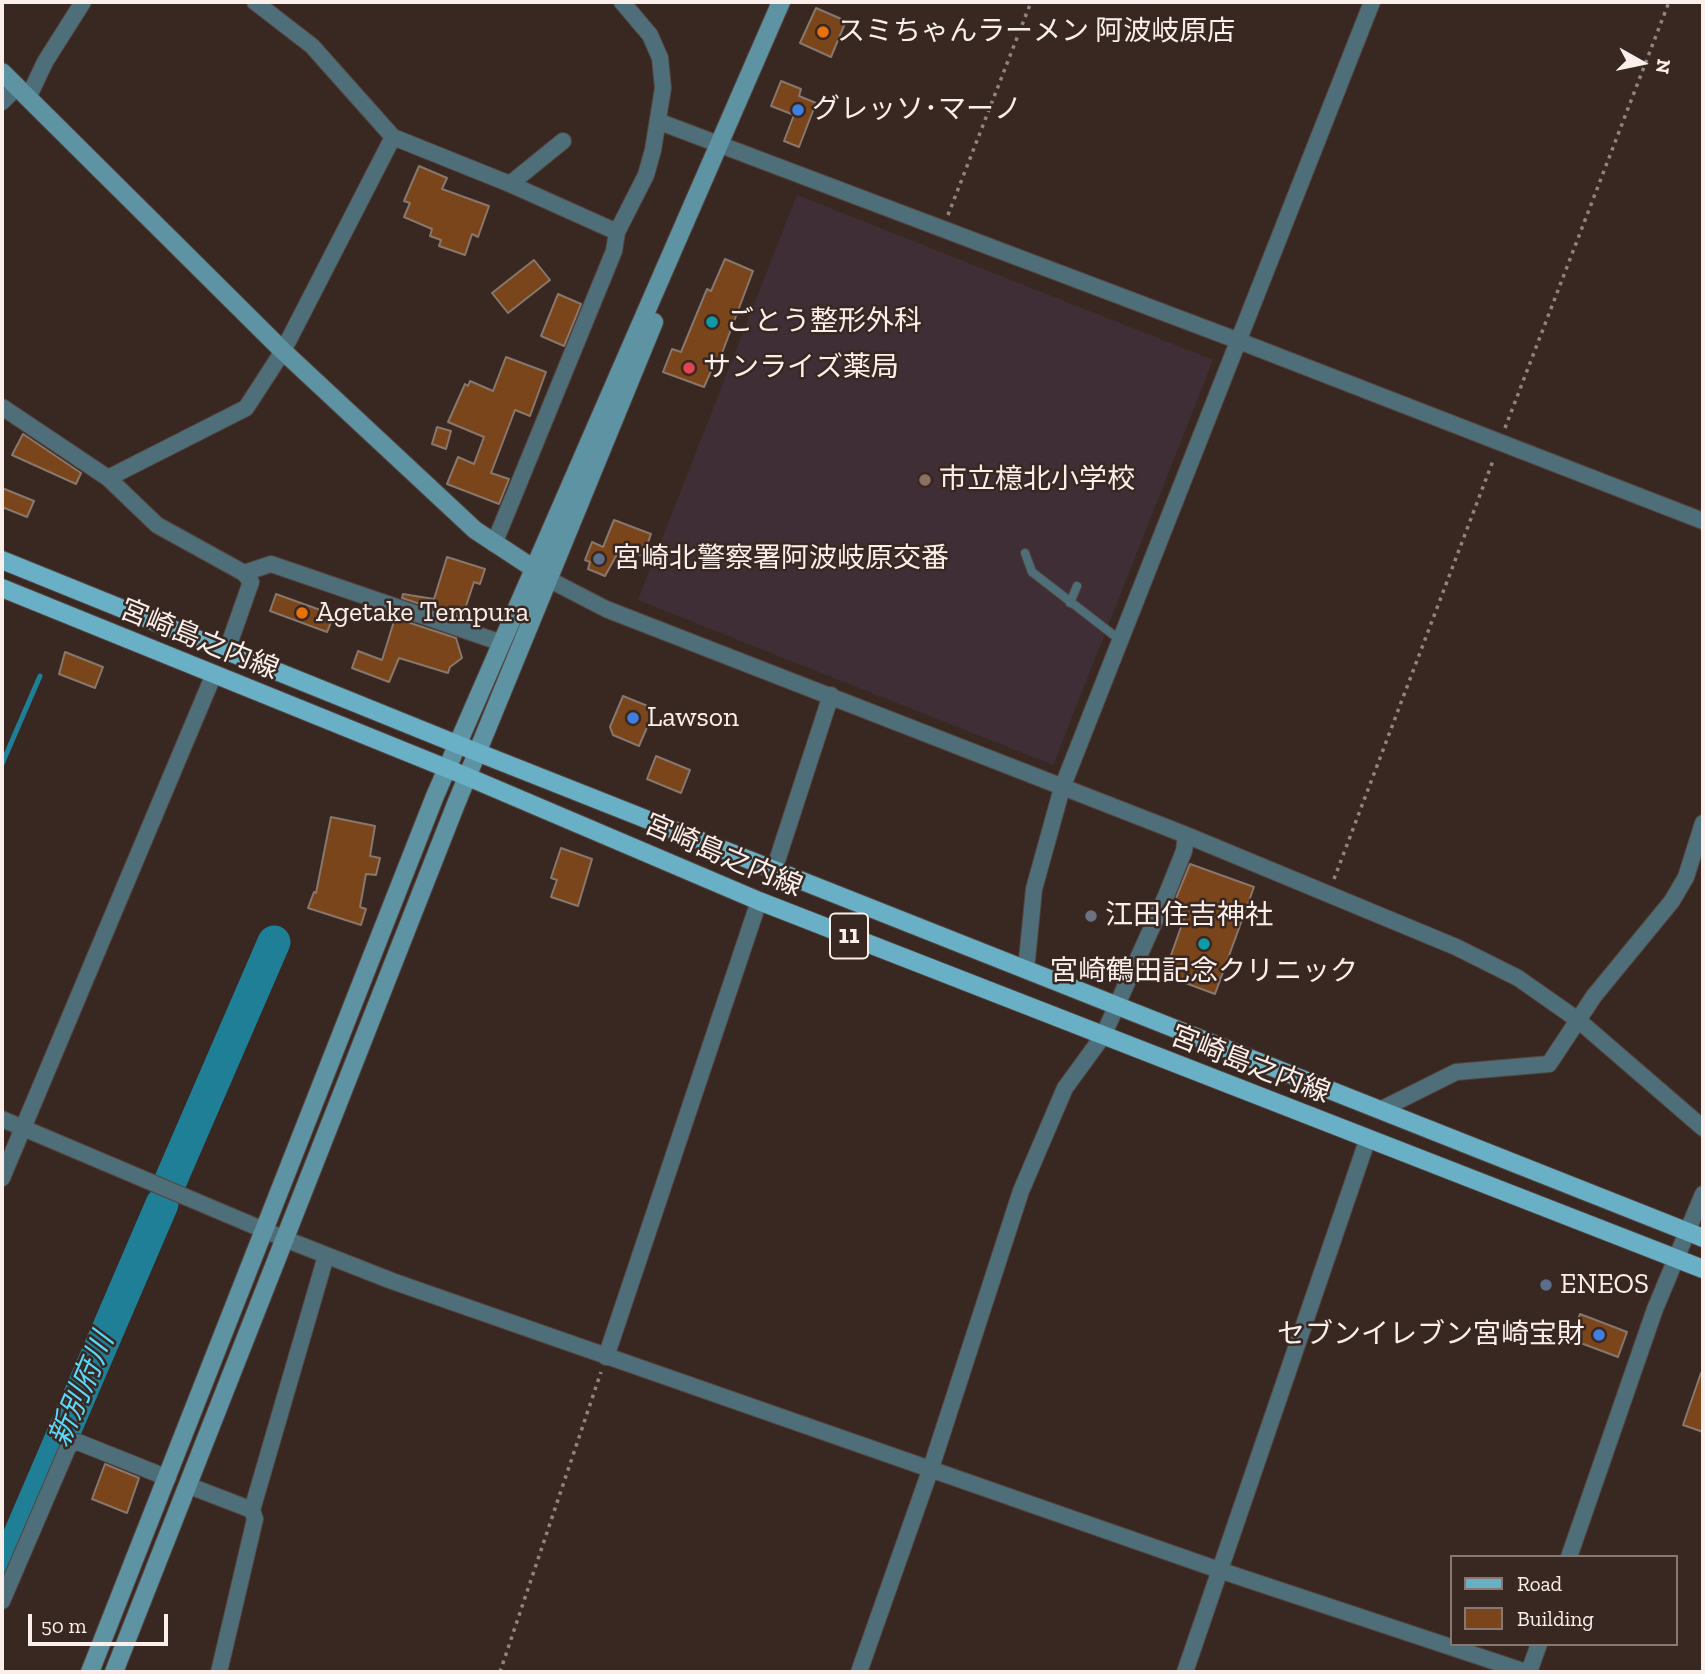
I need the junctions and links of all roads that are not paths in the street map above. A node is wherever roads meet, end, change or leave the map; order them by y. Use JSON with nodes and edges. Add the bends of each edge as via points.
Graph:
{"nodes":[{"id":1,"x":83,"y":2,"type":"edge"},
{"id":2,"x":257,"y":2,"type":"edge"},
{"id":3,"x":622,"y":2,"type":"edge"},
{"id":4,"x":781,"y":2,"type":"edge"},
{"id":5,"x":1372,"y":2,"type":"edge"},
{"id":6,"x":2,"y":72,"type":"edge"},
{"id":7,"x":22,"y":92,"type":"junction"},
{"id":8,"x":2,"y":103,"type":"edge"},
{"id":9,"x":660,"y":122,"type":"junction"},
{"id":10,"x":393,"y":136,"type":"junction"},
{"id":11,"x":563,"y":141,"type":"dead end"},
{"id":12,"x":720,"y":146,"type":"junction"},
{"id":13,"x":510,"y":184,"type":"junction"},
{"id":14,"x":617,"y":232,"type":"junction"},
{"id":15,"x":1239,"y":341,"type":"junction"},
{"id":16,"x":283,"y":351,"type":"junction"},
{"id":17,"x":2,"y":407,"type":"edge"},
{"id":18,"x":108,"y":478,"type":"junction"},
{"id":19,"x":1703,"y":521,"type":"edge"},
{"id":20,"x":494,"y":544,"type":"junction"},
{"id":21,"x":1025,"y":554,"type":"dead end"},
{"id":22,"x":2,"y":560,"type":"edge"},
{"id":23,"x":244,"y":573,"type":"junction"},
{"id":24,"x":541,"y":574,"type":"junction"},
{"id":25,"x":1077,"y":586,"type":"dead end"},
{"id":26,"x":2,"y":588,"type":"edge"},
{"id":27,"x":1070,"y":603,"type":"junction"},
{"id":28,"x":1120,"y":640,"type":"junction"},
{"id":29,"x":502,"y":643,"type":"junction"},
{"id":30,"x":227,"y":650,"type":"junction"},
{"id":31,"x":214,"y":674,"type":"junction"},
{"id":32,"x":831,"y":695,"type":"junction"},
{"id":33,"x":458,"y":745,"type":"junction"},
{"id":34,"x":478,"y":752,"type":"junction"},
{"id":35,"x":448,"y":769,"type":"junction"},
{"id":36,"x":468,"y":777,"type":"junction"},
{"id":37,"x":1062,"y":788,"type":"junction"},
{"id":38,"x":1703,"y":823,"type":"edge"},
{"id":39,"x":1186,"y":835,"type":"junction"},
{"id":40,"x":774,"y":870,"type":"junction"},
{"id":41,"x":759,"y":901,"type":"junction"},
{"id":42,"x":1026,"y":970,"type":"junction"},
{"id":43,"x":1117,"y":1006,"type":"junction"},
{"id":44,"x":1578,"y":1020,"type":"junction"},
{"id":45,"x":1104,"y":1036,"type":"junction"},
{"id":46,"x":1380,"y":1110,"type":"junction"},
{"id":47,"x":2,"y":1119,"type":"edge"},
{"id":48,"x":1703,"y":1128,"type":"edge"},
{"id":49,"x":23,"y":1129,"type":"junction"},
{"id":50,"x":1368,"y":1138,"type":"junction"},
{"id":51,"x":2,"y":1178,"type":"edge"},
{"id":52,"x":1703,"y":1194,"type":"edge"},
{"id":53,"x":265,"y":1231,"type":"junction"},
{"id":54,"x":1695,"y":1235,"type":"edge"},
{"id":55,"x":285,"y":1239,"type":"junction"},
{"id":56,"x":326,"y":1256,"type":"junction"},
{"id":57,"x":1676,"y":1258,"type":"junction"},
{"id":58,"x":1703,"y":1269,"type":"edge"},
{"id":59,"x":606,"y":1357,"type":"junction"},
{"id":60,"x":931,"y":1468,"type":"junction"},
{"id":61,"x":167,"y":1478,"type":"junction"},
{"id":62,"x":187,"y":1485,"type":"junction"},
{"id":63,"x":252,"y":1510,"type":"junction"},
{"id":64,"x":1570,"y":1555,"type":"edge"},
{"id":65,"x":1219,"y":1570,"type":"junction"},
{"id":66,"x":2,"y":1601,"type":"edge"},
{"id":67,"x":1538,"y":1646,"type":"edge"},
{"id":68,"x":90,"y":1672,"type":"edge"},
{"id":69,"x":114,"y":1672,"type":"edge"},
{"id":70,"x":219,"y":1672,"type":"edge"},
{"id":71,"x":859,"y":1672,"type":"edge"},
{"id":72,"x":1185,"y":1672,"type":"edge"},
{"id":73,"x":1528,"y":1672,"type":"edge"}],
"edges":[{"from":1,"to":7,"type":"street"},
{"from":2,"to":10,"type":"street","via":[[312,46]]},
{"from":3,"to":9,"type":"street","via":[[650,36],[660,58]]},
{"from":4,"to":12,"type":"street"},
{"from":5,"to":15,"type":"street"},
{"from":6,"to":7,"type":"street"},
{"from":7,"to":8,"type":"street"},
{"from":7,"to":16,"type":"street"},
{"from":9,"to":12,"type":"street"},
{"from":9,"to":14,"type":"street","via":[[646,175]]},
{"from":10,"to":13,"type":"street"},
{"from":10,"to":16,"type":"street"},
{"from":11,"to":13,"type":"street"},
{"from":12,"to":15,"type":"street"},
{"from":12,"to":24,"type":"street"},
{"from":13,"to":14,"type":"street"},
{"from":14,"to":20,"type":"street","via":[[609,264]]},
{"from":15,"to":19,"type":"street"},
{"from":15,"to":28,"type":"street"},
{"from":16,"to":18,"type":"street","via":[[246,408]]},
{"from":16,"to":20,"type":"street"},
{"from":17,"to":18,"type":"street"},
{"from":18,"to":23,"type":"street","via":[[156,525]]},
{"from":20,"to":24,"type":"street"},
{"from":21,"to":27,"type":"lane","via":[[1032,572]]},
{"from":22,"to":30,"type":"main road","name":"宮崎島之内線","number":"11"},
{"from":23,"to":29,"type":"street","via":[[271,564]]},
{"from":23,"to":30,"type":"street","via":[[251,582],[250,590]]},
{"from":24,"to":29,"type":"street"},
{"from":24,"to":32,"type":"street","via":[[607,608]]},
{"from":24,"to":34,"type":"street"},
{"from":25,"to":27,"type":"lane"},
{"from":26,"to":31,"type":"main road","name":"宮崎島之内線","number":"11"},
{"from":27,"to":28,"type":"lane"},
{"from":28,"to":37,"type":"street"},
{"from":29,"to":33,"type":"street"},
{"from":30,"to":33,"type":"main road","name":"宮崎島之内線","number":"11"},
{"from":31,"to":35,"type":"main road","name":"宮崎島之内線","number":"11"},
{"from":31,"to":49,"type":"street"},
{"from":32,"to":37,"type":"street"},
{"from":32,"to":40,"type":"street"},
{"from":33,"to":34,"type":"main road","name":"宮崎島之内線","number":"11"},
{"from":33,"to":35,"type":"street"},
{"from":34,"to":36,"type":"street"},
{"from":34,"to":40,"type":"main road","name":"宮崎島之内線","number":"11"},
{"from":35,"to":36,"type":"main road","name":"宮崎島之内線","number":"11"},
{"from":35,"to":53,"type":"street"},
{"from":36,"to":41,"type":"main road","name":"宮崎島之内線","number":"11"},
{"from":36,"to":55,"type":"street"},
{"from":37,"to":39,"type":"street"},
{"from":37,"to":42,"type":"street","via":[[1034,889]]},
{"from":38,"to":44,"type":"street","via":[[1686,877],[1672,901]]},
{"from":39,"to":43,"type":"street","via":[[1184,851]]},
{"from":39,"to":44,"type":"street","via":[[1468,953],[1518,978]]},
{"from":40,"to":42,"type":"main road","name":"宮崎島之内線","number":"11"},
{"from":41,"to":45,"type":"main road","name":"宮崎島之内線","number":"11"},
{"from":41,"to":59,"type":"street"},
{"from":42,"to":43,"type":"main road","name":"宮崎島之内線","number":"11"},
{"from":43,"to":45,"type":"street"},
{"from":43,"to":46,"type":"main road","name":"宮崎島之内線","number":"11"},
{"from":44,"to":46,"type":"street","via":[[1549,1063],[1456,1072]]},
{"from":44,"to":48,"type":"street"},
{"from":45,"to":50,"type":"main road","name":"宮崎島之内線","number":"11"},
{"from":45,"to":60,"type":"street","via":[[1065,1088],[1021,1191]]},
{"from":46,"to":54,"type":"main road","name":"宮崎島之内線","number":"11"},
{"from":47,"to":49,"type":"street"},
{"from":49,"to":51,"type":"street"},
{"from":49,"to":53,"type":"street"},
{"from":50,"to":57,"type":"main road","name":"宮崎島之内線","number":"11"},
{"from":50,"to":65,"type":"street"},
{"from":52,"to":54,"type":"street"},
{"from":53,"to":55,"type":"street"},
{"from":53,"to":61,"type":"street"},
{"from":54,"to":57,"type":"street"},
{"from":55,"to":56,"type":"street"},
{"from":55,"to":62,"type":"street"},
{"from":56,"to":59,"type":"street"},
{"from":56,"to":63,"type":"street"},
{"from":57,"to":58,"type":"main road","name":"宮崎島之内線","number":"11"},
{"from":57,"to":64,"type":"street"},
{"from":59,"to":60,"type":"street"},
{"from":60,"to":65,"type":"street"},
{"from":60,"to":71,"type":"street"},
{"from":61,"to":66,"type":"street","via":[[78,1442],[69,1445]]},
{"from":61,"to":68,"type":"street"},
{"from":62,"to":63,"type":"street"},
{"from":62,"to":69,"type":"street"},
{"from":63,"to":70,"type":"street","via":[[255,1519]]},
{"from":65,"to":72,"type":"street"},
{"from":65,"to":73,"type":"street"},
{"from":67,"to":73,"type":"street"}]}
